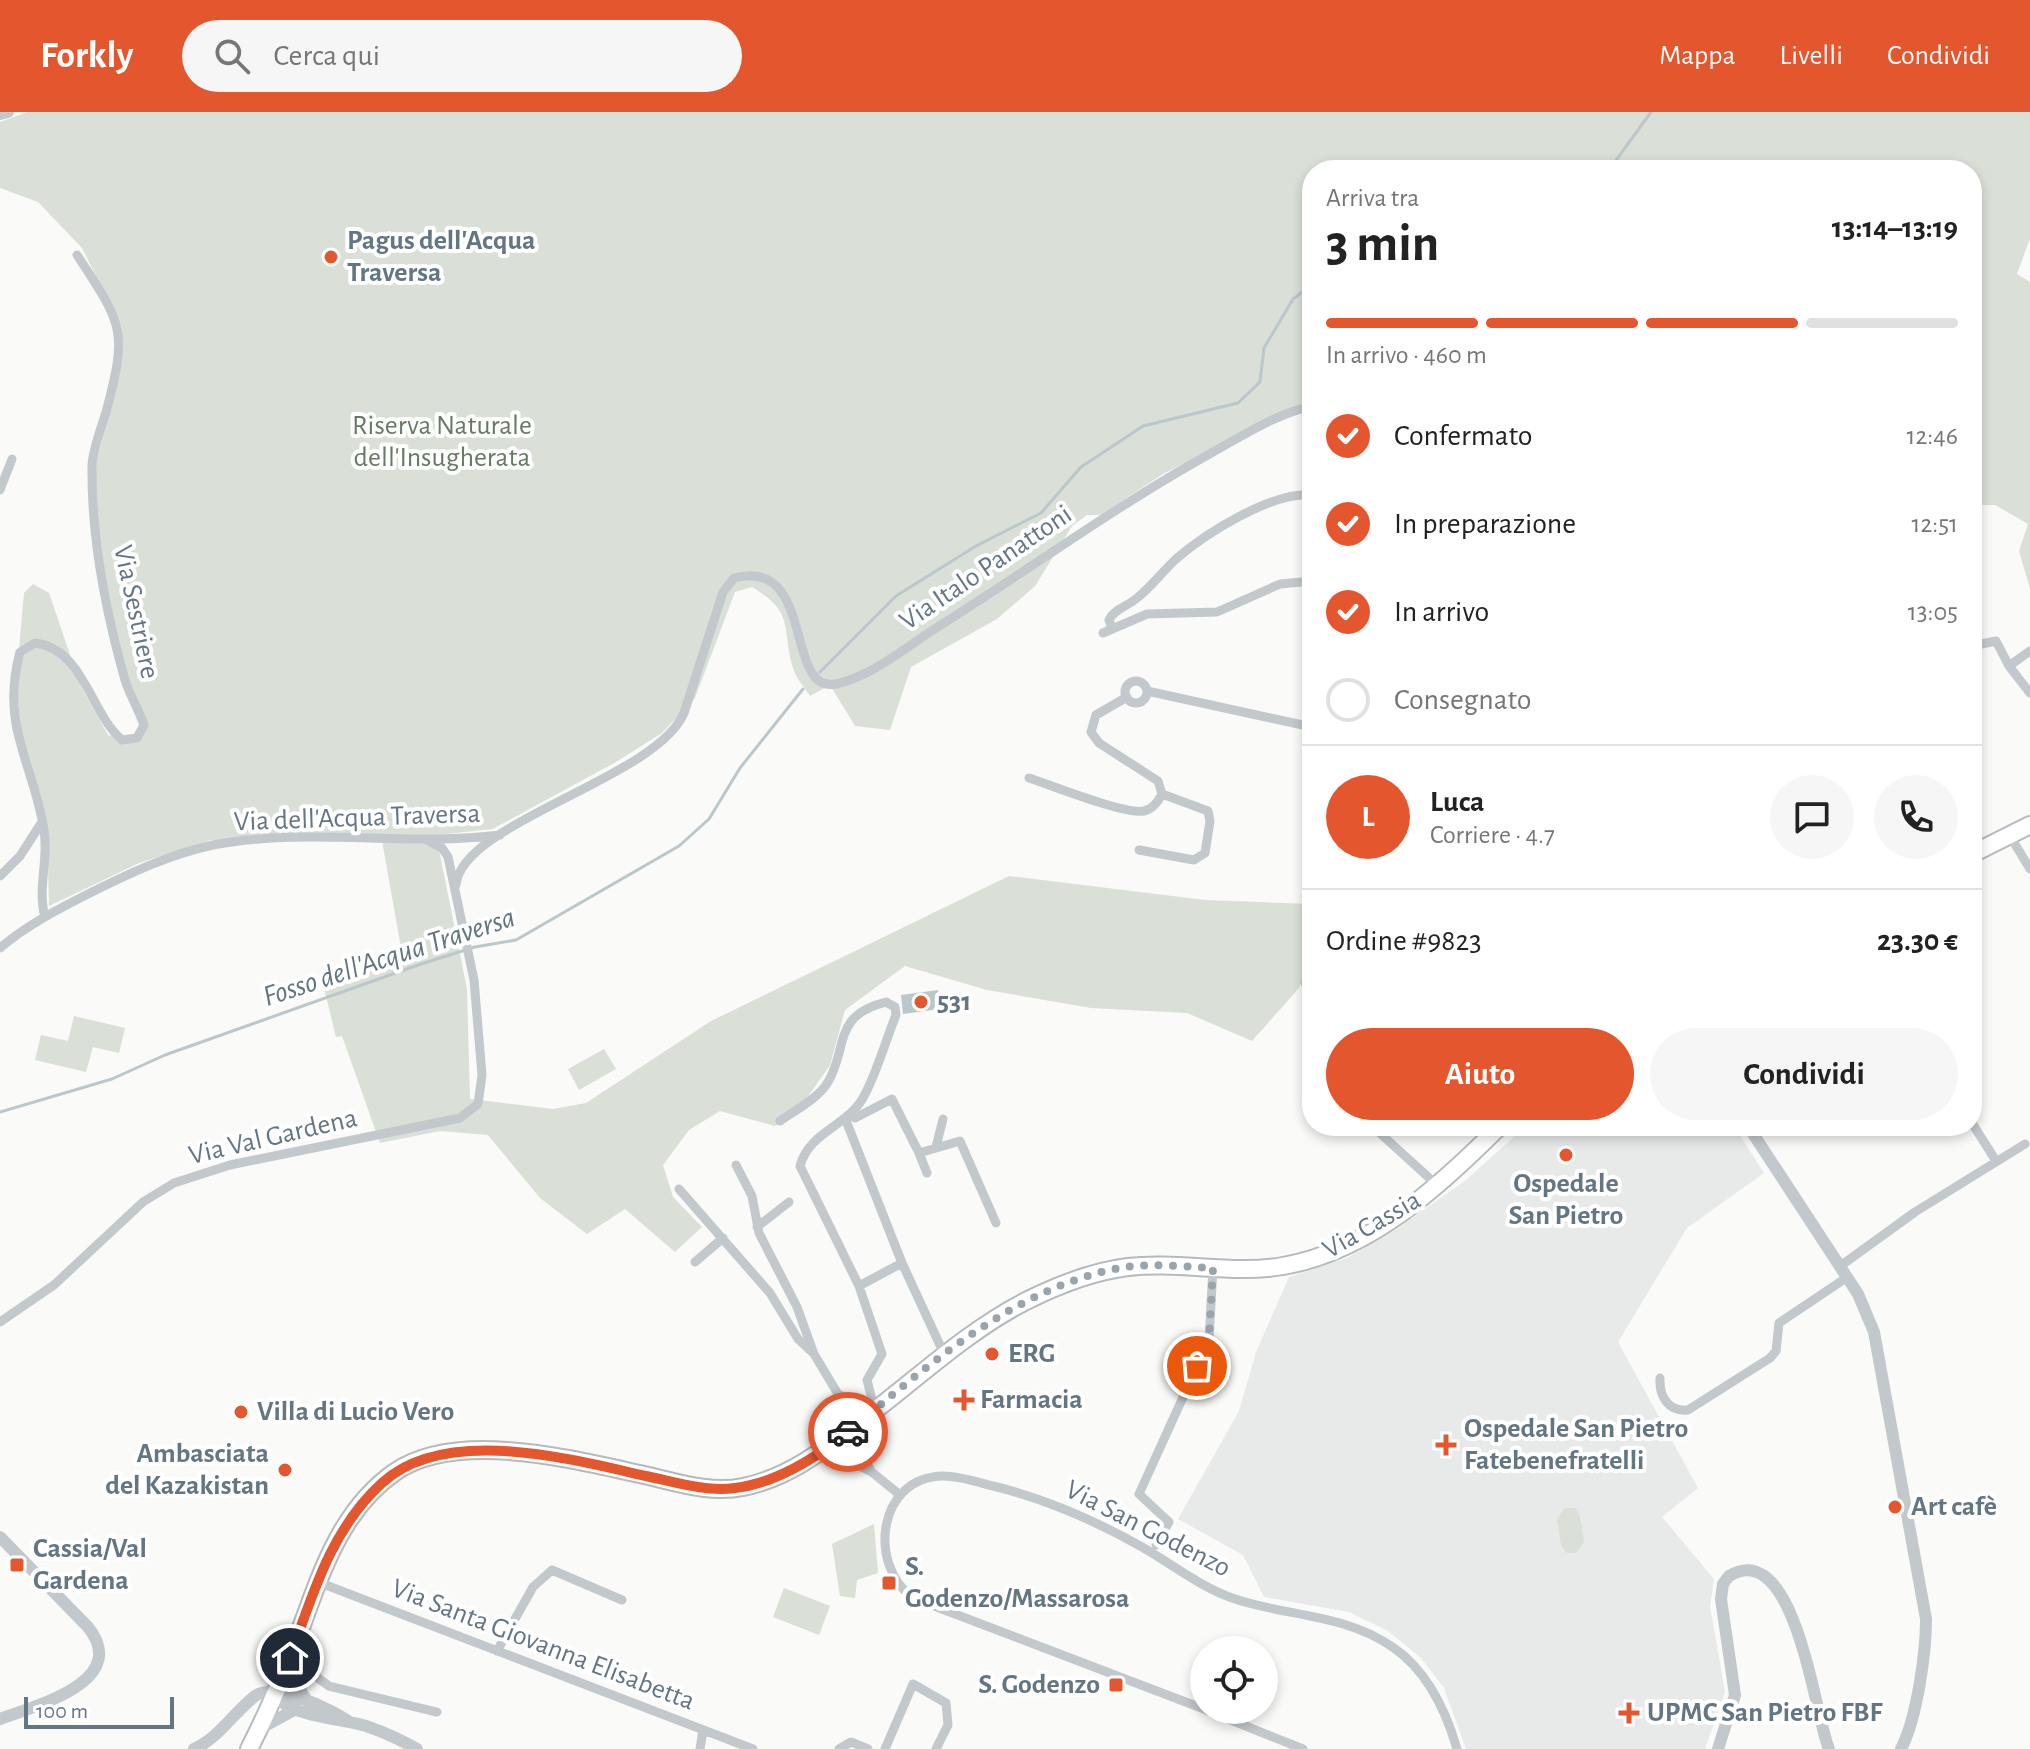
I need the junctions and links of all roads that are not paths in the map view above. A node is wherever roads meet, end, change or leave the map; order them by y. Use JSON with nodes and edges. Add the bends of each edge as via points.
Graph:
{"nodes":[{"id":1,"x":8,"y":112,"type":"edge"},
{"id":2,"x":0,"y":114,"type":"edge"},
{"id":3,"x":77,"y":255,"type":"dead end"},
{"id":4,"x":1302,"y":410,"type":"edge"},
{"id":5,"x":12,"y":459,"type":"dead end"},
{"id":6,"x":0,"y":490,"type":"edge"},
{"id":7,"x":1302,"y":495,"type":"edge"},
{"id":8,"x":731,"y":580,"type":"joint"},
{"id":9,"x":1302,"y":582,"type":"edge"},
{"id":10,"x":1982,"y":644,"type":"edge"},
{"id":11,"x":2030,"y":651,"type":"edge"},
{"id":12,"x":2009,"y":666,"type":"junction"},
{"id":13,"x":1147,"y":691,"type":"junction"},
{"id":14,"x":2030,"y":693,"type":"edge"},
{"id":15,"x":1127,"y":697,"type":"junction"},
{"id":16,"x":1302,"y":725,"type":"edge"},
{"id":17,"x":1029,"y":778,"type":"dead end"},
{"id":18,"x":1162,"y":794,"type":"junction"},
{"id":19,"x":42,"y":822,"type":"junction"},
{"id":20,"x":2030,"y":825,"type":"edge"},
{"id":21,"x":500,"y":835,"type":"junction"},
{"id":22,"x":2010,"y":836,"type":"junction"},
{"id":23,"x":427,"y":840,"type":"junction"},
{"id":24,"x":1982,"y":849,"type":"edge"},
{"id":25,"x":1139,"y":850,"type":"dead end"},
{"id":26,"x":2030,"y":869,"type":"edge"},
{"id":27,"x":0,"y":876,"type":"edge"},
{"id":28,"x":456,"y":885,"type":"junction"},
{"id":29,"x":45,"y":917,"type":"junction"},
{"id":30,"x":0,"y":948,"type":"edge"},
{"id":31,"x":848,"y":1116,"type":"junction"},
{"id":32,"x":943,"y":1119,"type":"dead end"},
{"id":33,"x":780,"y":1121,"type":"dead end"},
{"id":34,"x":1383,"y":1136,"type":"edge"},
{"id":35,"x":1489,"y":1136,"type":"edge"},
{"id":36,"x":1754,"y":1136,"type":"edge"},
{"id":37,"x":1980,"y":1136,"type":"edge"},
{"id":38,"x":2025,"y":1144,"type":"dead end"},
{"id":39,"x":936,"y":1147,"type":"junction"},
{"id":40,"x":919,"y":1153,"type":"junction"},
{"id":41,"x":1996,"y":1161,"type":"junction"},
{"id":42,"x":736,"y":1165,"type":"dead end"},
{"id":43,"x":927,"y":1173,"type":"dead end"},
{"id":44,"x":1437,"y":1185,"type":"junction"},
{"id":45,"x":679,"y":1189,"type":"dead end"},
{"id":46,"x":702,"y":1193,"type":"dead end"},
{"id":47,"x":692,"y":1202,"type":"junction"},
{"id":48,"x":789,"y":1202,"type":"dead end"},
{"id":49,"x":996,"y":1223,"type":"dead end"},
{"id":50,"x":757,"y":1227,"type":"junction"},
{"id":51,"x":723,"y":1238,"type":"junction"},
{"id":52,"x":695,"y":1262,"type":"dead end"},
{"id":53,"x":902,"y":1263,"type":"junction"},
{"id":54,"x":1213,"y":1268,"type":"junction"},
{"id":55,"x":1842,"y":1272,"type":"junction"},
{"id":56,"x":859,"y":1286,"type":"junction"},
{"id":57,"x":0,"y":1322,"type":"edge"},
{"id":58,"x":814,"y":1354,"type":"junction"},
{"id":59,"x":945,"y":1356,"type":"junction"},
{"id":60,"x":1660,"y":1378,"type":"dead end"},
{"id":61,"x":838,"y":1394,"type":"junction"},
{"id":62,"x":874,"y":1411,"type":"junction"},
{"id":63,"x":847,"y":1433,"type":"junction"},
{"id":64,"x":828,"y":1449,"type":"junction"},
{"id":65,"x":873,"y":1473,"type":"junction"},
{"id":66,"x":900,"y":1495,"type":"junction"},
{"id":67,"x":0,"y":1537,"type":"edge"},
{"id":68,"x":1156,"y":1545,"type":"dead end"},
{"id":69,"x":318,"y":1582,"type":"junction"},
{"id":70,"x":622,"y":1600,"type":"dead end"},
{"id":71,"x":497,"y":1651,"type":"junction"},
{"id":72,"x":290,"y":1658,"type":"junction"},
{"id":73,"x":275,"y":1693,"type":"junction"},
{"id":74,"x":1190,"y":1704,"type":"edge"},
{"id":75,"x":302,"y":1705,"type":"junction"},
{"id":76,"x":437,"y":1712,"type":"dead end"},
{"id":77,"x":0,"y":1719,"type":"edge"},
{"id":78,"x":1242,"y":1724,"type":"edge"},
{"id":79,"x":258,"y":1730,"type":"junction"},
{"id":80,"x":703,"y":1730,"type":"junction"},
{"id":81,"x":198,"y":1748,"type":"edge"},
{"id":82,"x":249,"y":1749,"type":"edge"},
{"id":83,"x":417,"y":1749,"type":"edge"},
{"id":84,"x":700,"y":1749,"type":"edge"},
{"id":85,"x":753,"y":1749,"type":"edge"},
{"id":86,"x":839,"y":1749,"type":"edge"},
{"id":87,"x":868,"y":1749,"type":"edge"},
{"id":88,"x":885,"y":1749,"type":"edge"},
{"id":89,"x":936,"y":1749,"type":"edge"},
{"id":90,"x":1303,"y":1749,"type":"edge"},
{"id":91,"x":1457,"y":1749,"type":"edge"},
{"id":92,"x":1718,"y":1749,"type":"edge"},
{"id":93,"x":1829,"y":1749,"type":"edge"},
{"id":94,"x":1901,"y":1749,"type":"edge"}],
"edges":[{"from":1,"to":2,"type":"street"},
{"from":3,"to":19,"type":"street","name":"Via Sestriere","via":[[120,328],[115,379],[92,461],[95,529],[118,653],[144,726],[137,738],[122,740],[59,654],[40,644],[24,647],[6,709]]},
{"from":4,"to":8,"type":"street","name":"Via Italo Panattoni","via":[[1236,440],[1101,518],[892,658],[841,682],[823,684],[810,676],[794,615],[778,590],[753,577]]},
{"from":5,"to":6,"type":"street"},
{"from":7,"to":9,"type":"street","via":[[1287,495],[1206,537],[1137,599],[1112,614],[1107,630],[1168,611],[1223,611],[1280,584]]},
{"from":8,"to":21,"type":"street","name":"Via dell'Acqua Traversa","via":[[674,731]]},
{"from":10,"to":12,"type":"street","via":[[1996,641]]},
{"from":11,"to":12,"type":"street"},
{"from":12,"to":14,"type":"street"},
{"from":13,"to":15,"type":"street","via":[[1138,703]]},
{"from":13,"to":15,"type":"street","via":[[1135,681],[1127,687]]},
{"from":13,"to":16,"type":"street"},
{"from":15,"to":18,"type":"street","via":[[1096,715],[1092,735],[1155,778]]},
{"from":17,"to":18,"type":"street","via":[[1138,812],[1152,808]]},
{"from":18,"to":25,"type":"street","via":[[1208,811],[1205,853],[1194,860]]},
{"from":19,"to":27,"type":"street"},
{"from":19,"to":29,"type":"street","name":"Via Sestriere"},
{"from":20,"to":22,"type":"main road"},
{"from":21,"to":23,"type":"street","name":"Via dell'Acqua Traversa"},
{"from":21,"to":28,"type":"street","name":"Via dell'Acqua Traversa","via":[[464,861]]},
{"from":22,"to":24,"type":"main road"},
{"from":22,"to":26,"type":"street"},
{"from":23,"to":28,"type":"street","via":[[444,850]]},
{"from":23,"to":29,"type":"street","name":"Via dell'Acqua Traversa","via":[[214,845],[138,870]]},
{"from":28,"to":57,"type":"street","name":"Via Val Gardena","via":[[469,954],[482,1086],[478,1104],[460,1118],[230,1165],[174,1183],[143,1202],[54,1285]]},
{"from":29,"to":30,"type":"street","name":"Via dell'Acqua Traversa"},
{"from":31,"to":33,"type":"street","via":[[863,1098],[896,1015],[891,1003],[878,1004],[851,1021],[825,1087]]},
{"from":31,"to":40,"type":"street","via":[[855,1118],[892,1099]]},
{"from":31,"to":53,"type":"street"},
{"from":31,"to":56,"type":"street","via":[[811,1142],[800,1166]]},
{"from":32,"to":39,"type":"street"},
{"from":34,"to":44,"type":"street"},
{"from":35,"to":44,"type":"main road","name":"Via Cassia"},
{"from":36,"to":55,"type":"street"},
{"from":37,"to":41,"type":"street"},
{"from":38,"to":41,"type":"street"},
{"from":39,"to":40,"type":"street"},
{"from":39,"to":49,"type":"street","via":[[960,1141]]},
{"from":40,"to":43,"type":"street"},
{"from":41,"to":55,"type":"street"},
{"from":42,"to":50,"type":"street","via":[[752,1196]]},
{"from":44,"to":54,"type":"main road","name":"Via Cassia","via":[[1382,1225],[1323,1256],[1281,1267]]},
{"from":45,"to":47,"type":"street"},
{"from":46,"to":47,"type":"street"},
{"from":47,"to":51,"type":"street"},
{"from":48,"to":50,"type":"street"},
{"from":50,"to":58,"type":"street"},
{"from":51,"to":52,"type":"street"},
{"from":51,"to":58,"type":"street"},
{"from":53,"to":56,"type":"street"},
{"from":53,"to":59,"type":"street"},
{"from":54,"to":59,"type":"main road","name":"Via Cassia","via":[[1128,1267],[1081,1280],[1014,1308]]},
{"from":54,"to":68,"type":"street","via":[[1209,1340],[1139,1494],[1169,1522]]},
{"from":55,"to":60,"type":"street","via":[[1779,1323],[1776,1351],[1770,1358],[1688,1410],[1666,1403]]},
{"from":55,"to":94,"type":"street","via":[[1874,1332],[1925,1608],[1924,1649]]},
{"from":56,"to":62,"type":"street","via":[[882,1354],[867,1380]]},
{"from":58,"to":61,"type":"street"},
{"from":59,"to":62,"type":"main road","name":"Via Cassia"},
{"from":61,"to":62,"type":"street"},
{"from":61,"to":63,"type":"street"},
{"from":62,"to":63,"type":"main road","name":"Via Cassia"},
{"from":63,"to":64,"type":"main road","name":"Via Cassia"},
{"from":63,"to":65,"type":"street"},
{"from":64,"to":65,"type":"street"},
{"from":64,"to":69,"type":"main road","name":"Via Cassia","via":[[768,1480],[723,1489],[496,1452],[425,1458],[375,1489],[342,1532]]},
{"from":65,"to":66,"type":"street"},
{"from":66,"to":74,"type":"street","via":[[886,1522],[886,1561],[895,1582],[913,1598]]},
{"from":66,"to":91,"type":"street","name":"Via San Godenzo","via":[[918,1482],[944,1476],[1025,1495],[1102,1525],[1230,1597],[1348,1625],[1392,1646],[1412,1665],[1439,1701]]},
{"from":67,"to":77,"type":"street","via":[[88,1627],[101,1655],[98,1668],[85,1681]]},
{"from":69,"to":71,"type":"street","name":"Via Santa Giovanna Elisabetta"},
{"from":69,"to":72,"type":"main road","name":"Via Cassia"},
{"from":70,"to":71,"type":"street","via":[[552,1570],[533,1587]]},
{"from":71,"to":80,"type":"street","name":"Via Santa Giovanna Elisabetta"},
{"from":72,"to":73,"type":"main road","name":"Via Cassia"},
{"from":72,"to":75,"type":"street"},
{"from":72,"to":76,"type":"street","via":[[329,1686]]},
{"from":73,"to":75,"type":"street","via":[[279,1701]]},
{"from":73,"to":79,"type":"main road","name":"Via Cassia"},
{"from":73,"to":81,"type":"street","via":[[256,1695]]},
{"from":75,"to":79,"type":"street"},
{"from":75,"to":83,"type":"street"},
{"from":78,"to":90,"type":"street"},
{"from":79,"to":82,"type":"main road","name":"Via Cassia"},
{"from":80,"to":84,"type":"street"},
{"from":80,"to":85,"type":"street","name":"Via Santa Giovanna Elisabetta"},
{"from":86,"to":87,"type":"street","via":[[851,1742]]},
{"from":88,"to":89,"type":"street","via":[[913,1684],[946,1703],[948,1725]]},
{"from":92,"to":93,"type":"street","via":[[1735,1695],[1721,1594],[1729,1576],[1743,1571],[1772,1585],[1797,1628]]}]}
